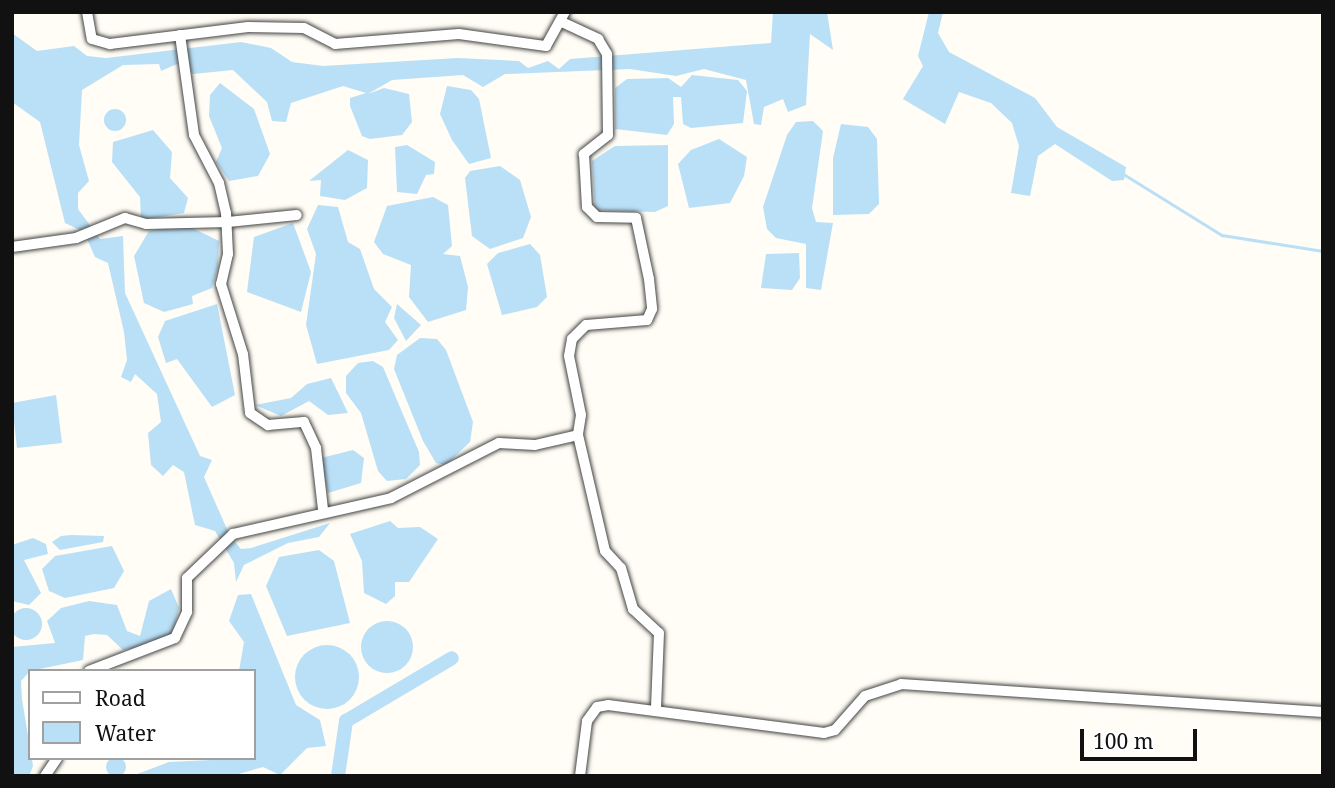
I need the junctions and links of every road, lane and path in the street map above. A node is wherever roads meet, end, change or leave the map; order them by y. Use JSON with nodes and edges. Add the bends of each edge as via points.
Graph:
{"nodes":[{"id":1,"x":87,"y":12,"type":"edge"},
{"id":2,"x":565,"y":18,"type":"edge"},
{"id":3,"x":180,"y":36,"type":"junction"},
{"id":4,"x":296,"y":215,"type":"dead end"},
{"id":5,"x":228,"y":222,"type":"junction"},
{"id":6,"x":12,"y":247,"type":"edge"},
{"id":7,"x":578,"y":435,"type":"junction"},
{"id":8,"x":323,"y":509,"type":"junction"},
{"id":9,"x":94,"y":669,"type":"edge"},
{"id":10,"x":656,"y":708,"type":"junction"},
{"id":11,"x":1323,"y":712,"type":"edge"},
{"id":12,"x":56,"y":760,"type":"edge"},
{"id":13,"x":45,"y":776,"type":"edge"},
{"id":14,"x":580,"y":776,"type":"edge"}],
"edges":[{"from":1,"to":3,"type":"street","via":[[92,39],[110,44]]},
{"from":2,"to":3,"type":"street","via":[[546,46],[458,34],[335,44],[304,27]]},
{"from":2,"to":7,"type":"street","via":[[598,38],[607,54],[608,135],[584,154],[587,207],[597,217],[636,218],[652,309],[640,321],[586,325],[572,339]]},
{"from":3,"to":5,"type":"street","via":[[194,135],[219,183]]},
{"from":4,"to":5,"type":"street"},
{"from":5,"to":6,"type":"street","via":[[184,218],[146,223],[125,218],[76,237]]},
{"from":5,"to":8,"type":"street","via":[[221,284],[243,354],[250,413],[268,425],[304,422],[316,447]]},
{"from":7,"to":8,"type":"street","via":[[535,445],[499,443],[391,498]]},
{"from":7,"to":10,"type":"street","via":[[605,551],[621,568],[633,609],[659,633]]},
{"from":8,"to":9,"type":"street","via":[[243,530],[217,544],[205,567],[187,578],[187,612],[175,638]]},
{"from":10,"to":11,"type":"street","via":[[824,733],[835,730],[865,696],[920,684]]},
{"from":10,"to":14,"type":"street","via":[[597,707],[587,721]]},
{"from":12,"to":13,"type":"street"}]}
